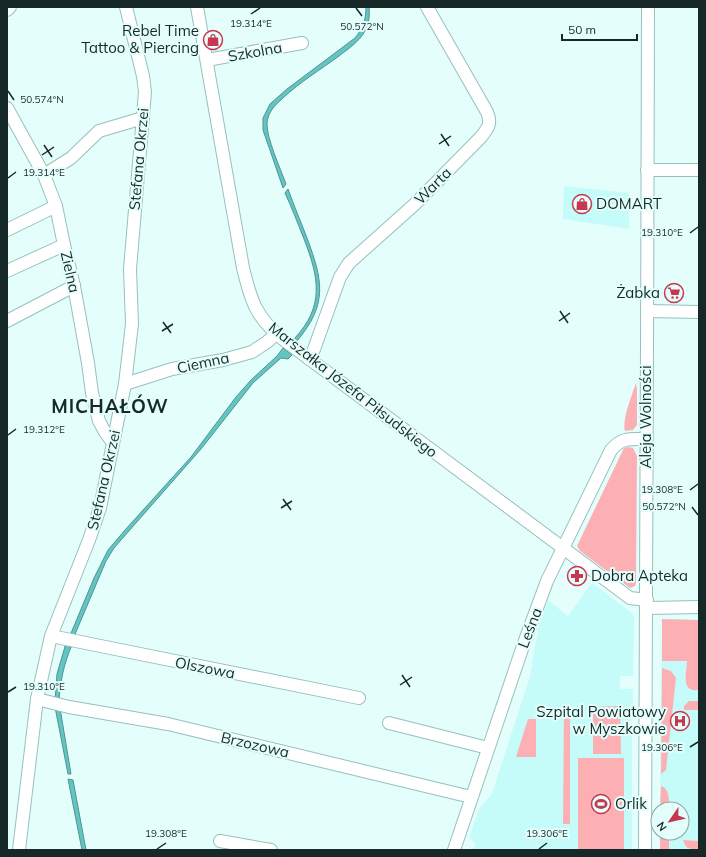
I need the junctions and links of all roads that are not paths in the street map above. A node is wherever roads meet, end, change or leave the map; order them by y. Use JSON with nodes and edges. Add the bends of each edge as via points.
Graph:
{"nodes":[{"id":1,"x":10,"y":7,"type":"edge"},
{"id":2,"x":126,"y":7,"type":"edge"},
{"id":3,"x":197,"y":7,"type":"edge"},
{"id":4,"x":427,"y":7,"type":"edge"},
{"id":5,"x":648,"y":7,"type":"edge"},
{"id":6,"x":7,"y":10,"type":"edge"},
{"id":7,"x":302,"y":43,"type":"dead end"},
{"id":8,"x":207,"y":60,"type":"junction"},
{"id":9,"x":7,"y":108,"type":"edge"},
{"id":10,"x":143,"y":118,"type":"junction"},
{"id":11,"x":647,"y":170,"type":"junction"},
{"id":12,"x":699,"y":170,"type":"edge"},
{"id":13,"x":44,"y":175,"type":"junction"},
{"id":14,"x":56,"y":206,"type":"junction"},
{"id":15,"x":7,"y":230,"type":"edge"},
{"id":16,"x":64,"y":245,"type":"junction"},
{"id":17,"x":7,"y":271,"type":"edge"},
{"id":18,"x":74,"y":286,"type":"junction"},
{"id":19,"x":646,"y":311,"type":"junction"},
{"id":20,"x":699,"y":312,"type":"edge"},
{"id":21,"x":7,"y":321,"type":"edge"},
{"id":22,"x":280,"y":337,"type":"junction"},
{"id":23,"x":309,"y":359,"type":"junction"},
{"id":24,"x":125,"y":384,"type":"junction"},
{"id":25,"x":646,"y":439,"type":"junction"},
{"id":26,"x":113,"y":443,"type":"junction"},
{"id":27,"x":563,"y":548,"type":"junction"},
{"id":28,"x":647,"y":604,"type":"junction"},
{"id":29,"x":699,"y":607,"type":"edge"},
{"id":30,"x":56,"y":638,"type":"junction"},
{"id":31,"x":359,"y":698,"type":"dead end"},
{"id":32,"x":37,"y":699,"type":"junction"},
{"id":33,"x":389,"y":723,"type":"dead end"},
{"id":34,"x":488,"y":748,"type":"junction"},
{"id":35,"x":471,"y":797,"type":"junction"},
{"id":36,"x":220,"y":841,"type":"dead end"},
{"id":37,"x":19,"y":850,"type":"edge"},
{"id":38,"x":270,"y":850,"type":"edge"},
{"id":39,"x":454,"y":850,"type":"edge"},
{"id":40,"x":646,"y":850,"type":"edge"}],
"edges":[{"from":1,"to":6,"type":"street"},
{"from":2,"to":10,"type":"street","name":"Stefana Okrzei","via":[[143,76]]},
{"from":3,"to":8,"type":"street","name":"Marszałka Józefa Piłsudskiego"},
{"from":4,"to":23,"type":"street","name":"Warta","via":[[487,112],[490,118],[488,128],[415,204],[349,263],[340,278]]},
{"from":5,"to":11,"type":"street","name":"Aleja Wolności"},
{"from":7,"to":8,"type":"street","name":"Szkolna"},
{"from":8,"to":22,"type":"street","name":"Marszałka Józefa Piłsudskiego","via":[[248,290],[260,315]]},
{"from":9,"to":13,"type":"street","name":"Zielna"},
{"from":10,"to":13,"type":"street","via":[[99,131],[71,158]]},
{"from":10,"to":24,"type":"street","name":"Stefana Okrzei","via":[[130,269],[132,324]]},
{"from":11,"to":12,"type":"street"},
{"from":11,"to":19,"type":"street","name":"Aleja Wolności"},
{"from":13,"to":14,"type":"street","name":"Zielna"},
{"from":14,"to":15,"type":"street"},
{"from":14,"to":16,"type":"street","name":"Zielna"},
{"from":16,"to":17,"type":"street"},
{"from":16,"to":18,"type":"street","name":"Zielna"},
{"from":18,"to":21,"type":"street"},
{"from":18,"to":26,"type":"street","name":"Zielna","via":[[92,393],[99,421]]},
{"from":19,"to":20,"type":"street"},
{"from":19,"to":25,"type":"street","name":"Aleja Wolności"},
{"from":22,"to":23,"type":"street","name":"Marszałka Józefa Piłsudskiego"},
{"from":22,"to":24,"type":"street","name":"Ciemna","via":[[252,352],[172,370]]},
{"from":23,"to":27,"type":"street","name":"Marszałka Józefa Piłsudskiego"},
{"from":24,"to":26,"type":"street","name":"Stefana Okrzei"},
{"from":25,"to":27,"type":"street","name":"Leśna","via":[[624,440],[617,443]]},
{"from":25,"to":28,"type":"street","name":"Aleja Wolności"},
{"from":26,"to":30,"type":"street","name":"Stefana Okrzei","via":[[100,508]]},
{"from":27,"to":28,"type":"street","name":"Marszałka Józefa Piłsudskiego","via":[[630,598]]},
{"from":27,"to":34,"type":"street","name":"Leśna","via":[[547,581]]},
{"from":28,"to":29,"type":"street","name":"Marszałka Józefa Piłsudskiego"},
{"from":28,"to":40,"type":"street","name":"Aleja Wolności"},
{"from":30,"to":31,"type":"street","name":"Olszowa"},
{"from":30,"to":32,"type":"street","name":"Stefana Okrzei"},
{"from":32,"to":35,"type":"street","name":"Brzozowa","via":[[168,724]]},
{"from":32,"to":37,"type":"street","name":"Stefana Okrzei"},
{"from":33,"to":34,"type":"street"},
{"from":34,"to":35,"type":"street","name":"Leśna"},
{"from":35,"to":39,"type":"street","name":"Leśna"},
{"from":36,"to":38,"type":"street"}]}
